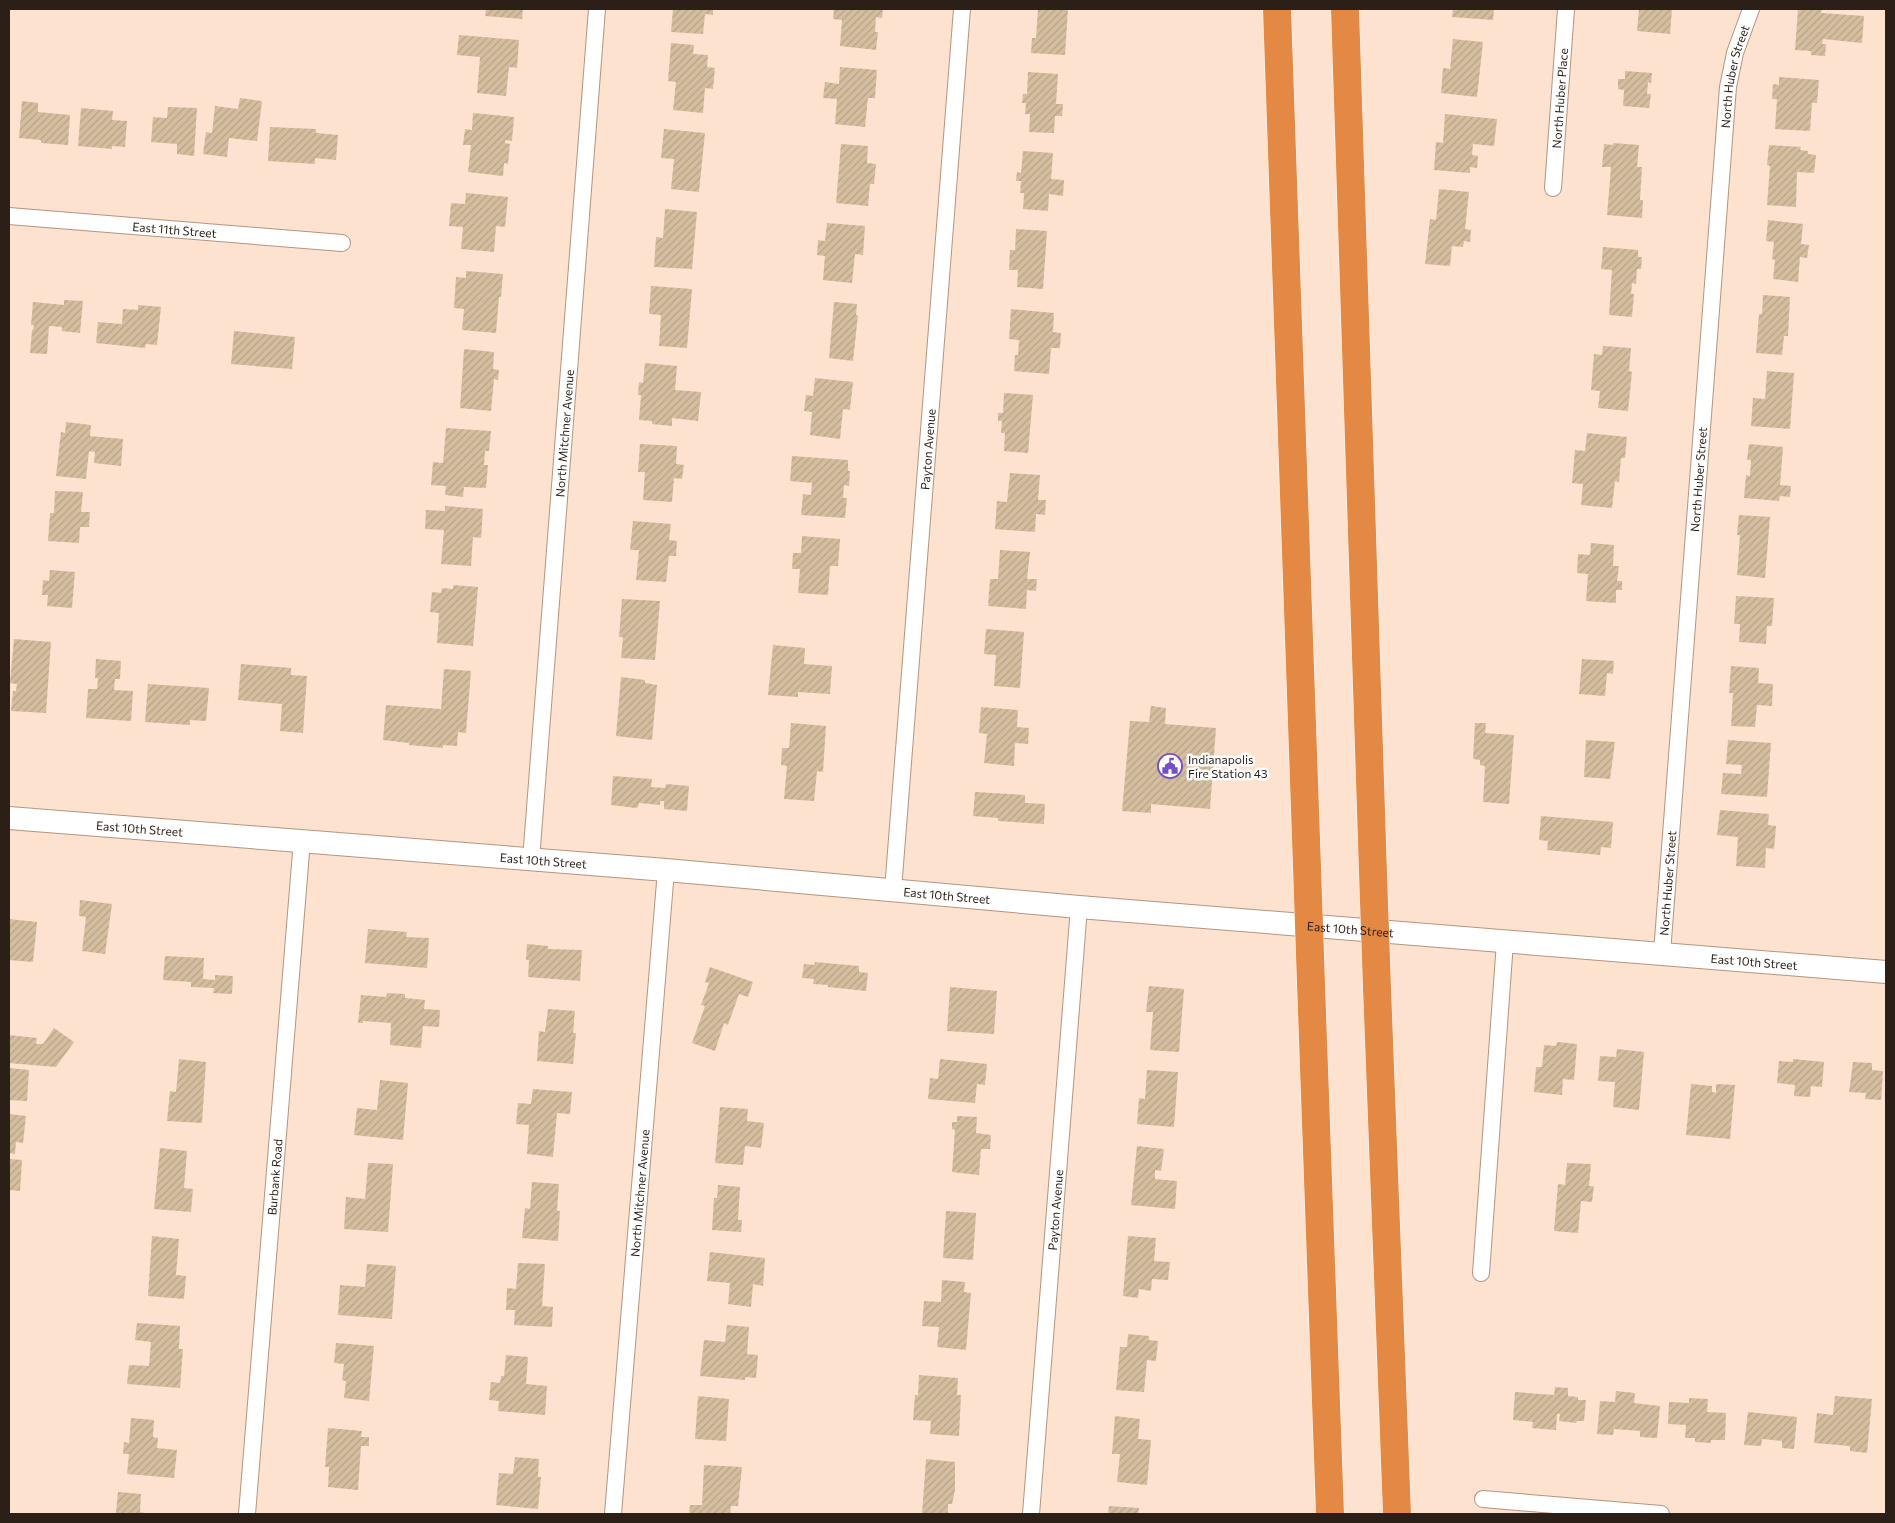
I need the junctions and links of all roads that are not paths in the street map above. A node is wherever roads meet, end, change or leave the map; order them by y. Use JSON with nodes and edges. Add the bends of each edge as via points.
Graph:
{"nodes":[{"id":1,"x":597,"y":9,"type":"edge"},
{"id":2,"x":962,"y":9,"type":"edge"},
{"id":3,"x":1277,"y":9,"type":"edge"},
{"id":4,"x":1345,"y":9,"type":"edge"},
{"id":5,"x":1566,"y":9,"type":"edge"},
{"id":6,"x":1751,"y":9,"type":"edge"},
{"id":7,"x":1553,"y":188,"type":"dead end"},
{"id":8,"x":9,"y":216,"type":"edge"},
{"id":9,"x":342,"y":243,"type":"dead end"},
{"id":10,"x":9,"y":818,"type":"edge"},
{"id":11,"x":302,"y":840,"type":"junction"},
{"id":12,"x":530,"y":860,"type":"junction"},
{"id":13,"x":666,"y":870,"type":"junction"},
{"id":14,"x":893,"y":890,"type":"junction"},
{"id":15,"x":1080,"y":906,"type":"junction"},
{"id":16,"x":1505,"y":942,"type":"junction"},
{"id":17,"x":1662,"y":953,"type":"junction"},
{"id":18,"x":1886,"y":972,"type":"edge"},
{"id":19,"x":1481,"y":1273,"type":"dead end"},
{"id":20,"x":1483,"y":1499,"type":"dead end"},
{"id":21,"x":247,"y":1514,"type":"edge"},
{"id":22,"x":613,"y":1514,"type":"edge"},
{"id":23,"x":1031,"y":1514,"type":"edge"},
{"id":24,"x":1330,"y":1514,"type":"edge"},
{"id":25,"x":1397,"y":1514,"type":"edge"},
{"id":26,"x":1661,"y":1514,"type":"edge"}],
"edges":[{"from":1,"to":12,"type":"street","name":"North Mitchner Avenue"},
{"from":2,"to":14,"type":"street","name":"Payton Avenue"},
{"from":3,"to":24,"type":"highway","bridge":true},
{"from":4,"to":25,"type":"highway","bridge":true},
{"from":5,"to":7,"type":"street","name":"North Huber Place"},
{"from":6,"to":17,"type":"street","name":"North Huber Street","via":[[1735,53],[1728,86]]},
{"from":8,"to":9,"type":"street","name":"East 11th Street"},
{"from":10,"to":11,"type":"main road","name":"East 10th Street"},
{"from":11,"to":12,"type":"main road","name":"East 10th Street"},
{"from":11,"to":21,"type":"street","name":"Burbank Road"},
{"from":12,"to":13,"type":"main road","name":"East 10th Street"},
{"from":13,"to":14,"type":"main road","name":"East 10th Street"},
{"from":13,"to":22,"type":"street","name":"North Mitchner Avenue"},
{"from":14,"to":15,"type":"main road","name":"East 10th Street"},
{"from":15,"to":16,"type":"main road","name":"East 10th Street"},
{"from":15,"to":23,"type":"street","name":"Payton Avenue"},
{"from":16,"to":17,"type":"main road","name":"East 10th Street"},
{"from":16,"to":19,"type":"street"},
{"from":17,"to":18,"type":"main road","name":"East 10th Street"},
{"from":20,"to":26,"type":"street"}]}
